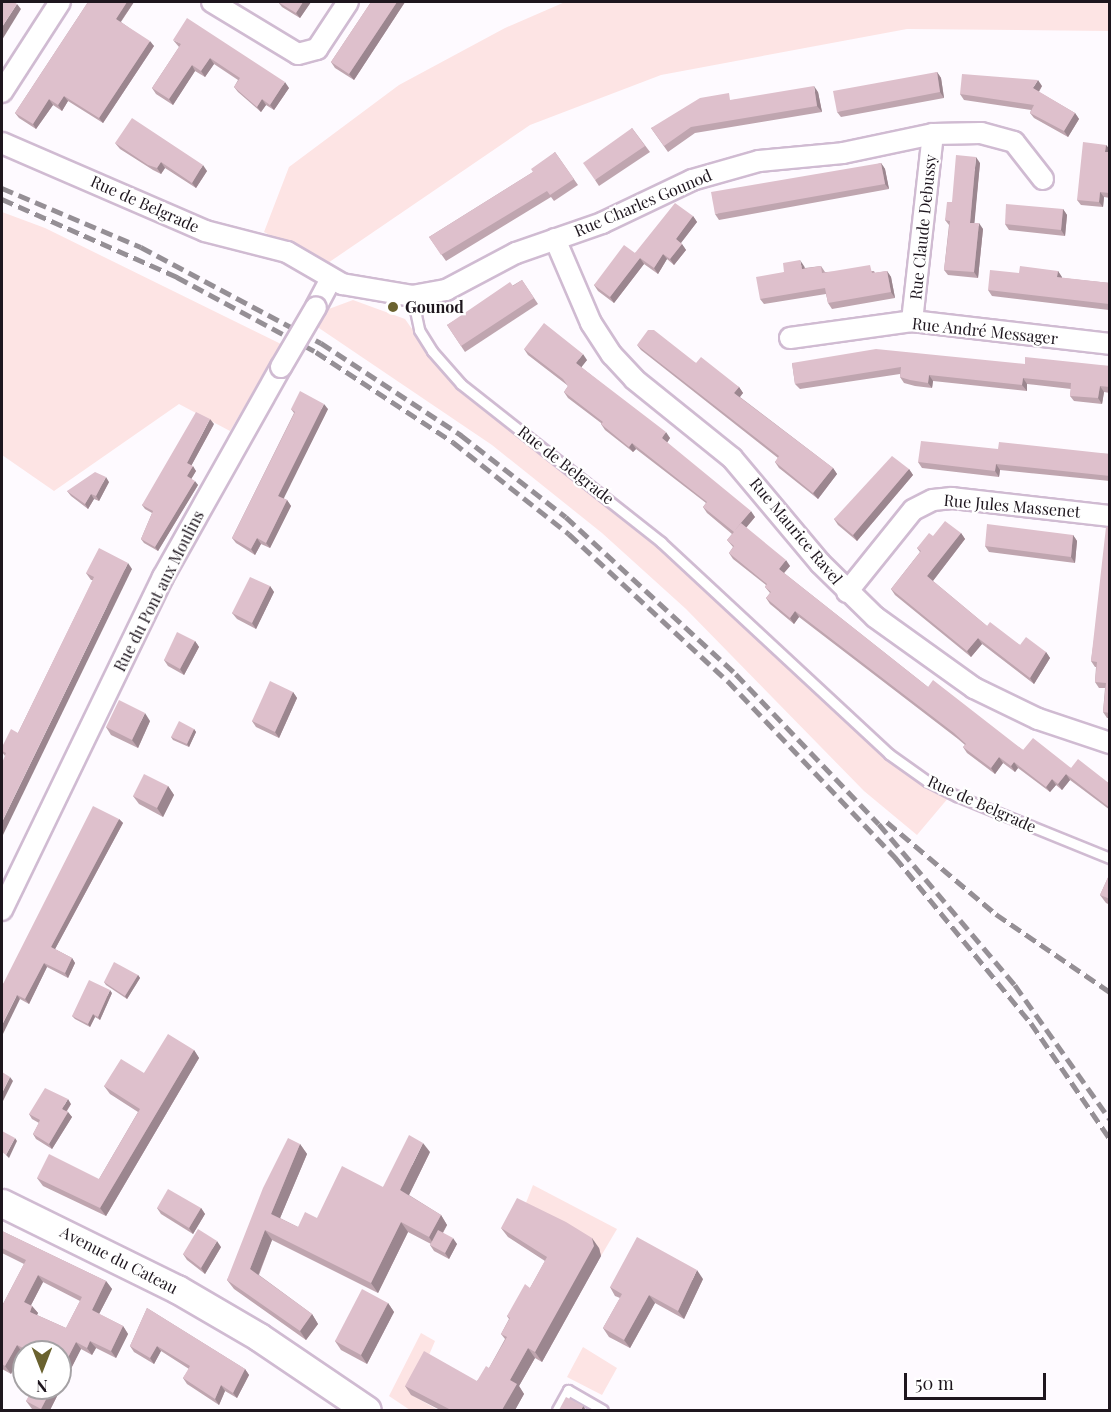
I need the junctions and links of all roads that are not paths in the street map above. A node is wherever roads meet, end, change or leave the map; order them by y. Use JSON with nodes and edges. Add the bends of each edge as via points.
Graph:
{"nodes":[{"id":1,"x":60,"y":2,"type":"edge"},
{"id":2,"x":212,"y":2,"type":"edge"},
{"id":3,"x":348,"y":2,"type":"edge"},
{"id":4,"x":2,"y":92,"type":"edge"},
{"id":5,"x":933,"y":134,"type":"junction"},
{"id":6,"x":2,"y":143,"type":"edge"},
{"id":7,"x":1043,"y":179,"type":"dead end"},
{"id":8,"x":555,"y":239,"type":"junction"},
{"id":9,"x":332,"y":279,"type":"junction"},
{"id":10,"x":412,"y":296,"type":"junction"},
{"id":11,"x":912,"y":321,"type":"junction"},
{"id":12,"x":790,"y":338,"type":"dead end"},
{"id":13,"x":1110,"y":344,"type":"edge"},
{"id":14,"x":1110,"y":516,"type":"edge"},
{"id":15,"x":848,"y":592,"type":"junction"},
{"id":16,"x":1110,"y":743,"type":"edge"},
{"id":17,"x":1110,"y":858,"type":"edge"},
{"id":18,"x":2,"y":910,"type":"edge"},
{"id":19,"x":2,"y":1203,"type":"edge"},
{"id":20,"x":233,"y":1324,"type":"junction"},
{"id":21,"x":340,"y":1410,"type":"edge"},
{"id":22,"x":367,"y":1410,"type":"edge"},
{"id":23,"x":557,"y":1410,"type":"edge"},
{"id":24,"x":603,"y":1410,"type":"edge"}],
"edges":[{"from":1,"to":4,"type":"street"},
{"from":2,"to":3,"type":"street","via":[[298,54],[317,49]]},
{"from":5,"to":7,"type":"street","name":"Rue Charles Gounod","via":[[1006,137],[1023,150]]},
{"from":5,"to":8,"type":"street","name":"Rue Charles Gounod","via":[[843,153],[776,158],[724,168],[602,223]]},
{"from":5,"to":11,"type":"street","name":"Rue Claude Debussy"},
{"from":6,"to":9,"type":"street","name":"Rue de Belgrade","via":[[205,231],[287,252]]},
{"from":8,"to":10,"type":"street","name":"Rue Charles Gounod","via":[[446,290]]},
{"from":8,"to":15,"type":"street","name":"Rue Maurice Ravel","via":[[591,324],[612,356],[634,379],[743,469],[808,550]]},
{"from":9,"to":10,"type":"street","name":"Rue de Belgrade","via":[[366,290]]},
{"from":9,"to":18,"type":"street","name":"Rue du Pont aux Moulins","bridge":true,"via":[[163,577]]},
{"from":10,"to":17,"type":"lane","name":"Rue de Belgrade","via":[[419,330],[461,384],[661,542],[889,754],[942,788]]},
{"from":11,"to":12,"type":"street","name":"Rue André Messager"},
{"from":11,"to":13,"type":"street","name":"Rue André Messager"},
{"from":14,"to":15,"type":"street","name":"Rue Jules Massenet","via":[[952,498],[933,500],[913,510]]},
{"from":15,"to":16,"type":"street","name":"Rue Maurice Ravel","via":[[902,639],[974,688],[1038,719]]},
{"from":19,"to":20,"type":"main road","name":"Avenue du Cateau","via":[[170,1285]]},
{"from":20,"to":21,"type":"main road","name":"Avenue du Cateau","via":[[280,1368]]},
{"from":20,"to":22,"type":"main road","name":"Avenue du Cateau"},
{"from":23,"to":24,"type":"lane","via":[[568,1389]]}]}
